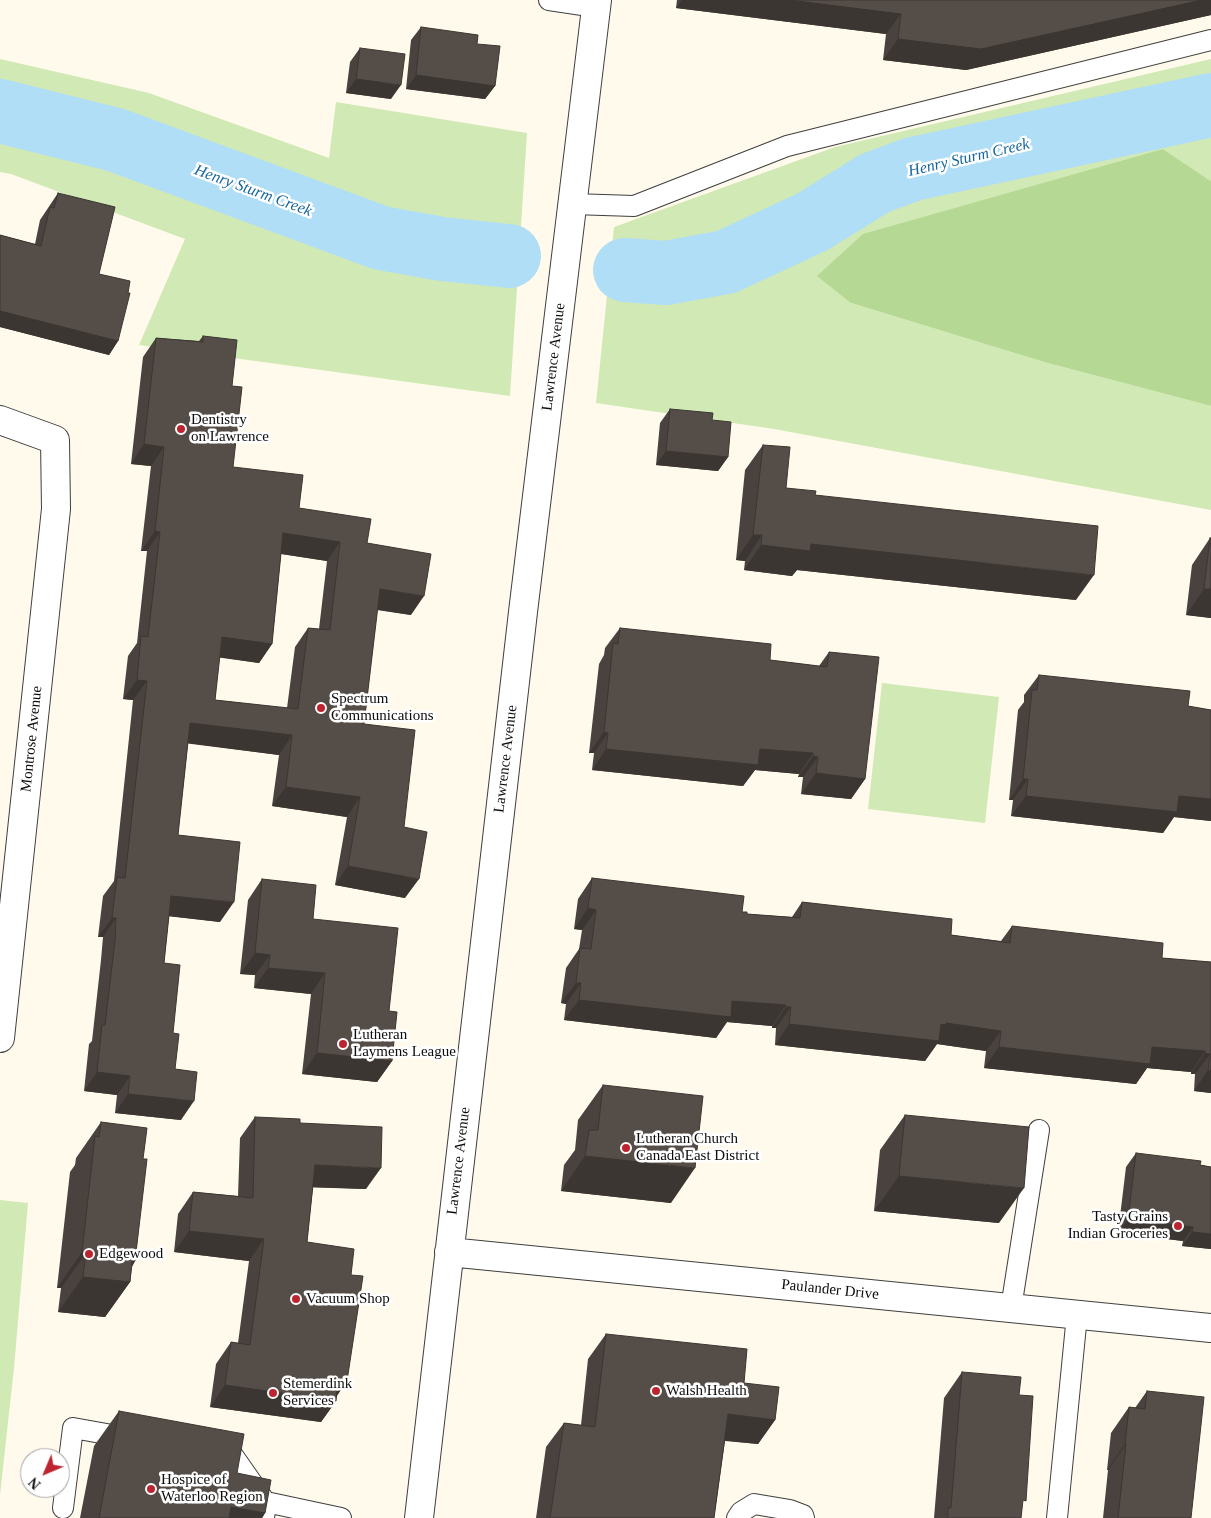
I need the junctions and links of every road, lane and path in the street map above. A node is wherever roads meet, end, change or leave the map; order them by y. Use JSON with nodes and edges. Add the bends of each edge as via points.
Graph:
{"nodes":[{"id":1,"x":549,"y":0,"type":"edge"},
{"id":2,"x":597,"y":3,"type":"edge"},
{"id":3,"x":1211,"y":40,"type":"edge"},
{"id":4,"x":572,"y":204,"type":"junction"},
{"id":5,"x":0,"y":420,"type":"edge"},
{"id":6,"x":0,"y":1038,"type":"edge"},
{"id":7,"x":1039,"y":1130,"type":"dead end"},
{"id":8,"x":448,"y":1252,"type":"junction"},
{"id":9,"x":1011,"y":1308,"type":"junction"},
{"id":10,"x":1077,"y":1315,"type":"junction"},
{"id":11,"x":1211,"y":1328,"type":"edge"},
{"id":12,"x":148,"y":1442,"type":"edge"},
{"id":13,"x":196,"y":1450,"type":"edge"},
{"id":14,"x":63,"y":1508,"type":"dead end"},
{"id":15,"x":265,"y":1510,"type":"edge"},
{"id":16,"x":341,"y":1518,"type":"edge"},
{"id":17,"x":419,"y":1518,"type":"edge"},
{"id":18,"x":737,"y":1518,"type":"edge"},
{"id":19,"x":804,"y":1518,"type":"edge"},
{"id":20,"x":1056,"y":1518,"type":"edge"}],
"edges":[{"from":1,"to":2,"type":"lane"},
{"from":2,"to":4,"type":"street","name":"Lawrence Avenue"},
{"from":3,"to":4,"type":"lane","via":[[787,146],[634,206]]},
{"from":4,"to":8,"type":"street","name":"Lawrence Avenue"},
{"from":5,"to":6,"type":"street","name":"Montrose Avenue","via":[[55,440],[56,509]]},
{"from":7,"to":9,"type":"lane"},
{"from":8,"to":9,"type":"street","name":"Paulander Drive"},
{"from":8,"to":17,"type":"street","name":"Lawrence Avenue"},
{"from":9,"to":10,"type":"street","name":"Paulander Drive"},
{"from":10,"to":11,"type":"street","name":"Paulander Drive"},
{"from":10,"to":20,"type":"lane"},
{"from":12,"to":14,"type":"lane","via":[[73,1428]]},
{"from":13,"to":15,"type":"lane","via":[[234,1457]]},
{"from":15,"to":16,"type":"lane"},
{"from":18,"to":19,"type":"lane","via":[[754,1504],[790,1510]]}]}
